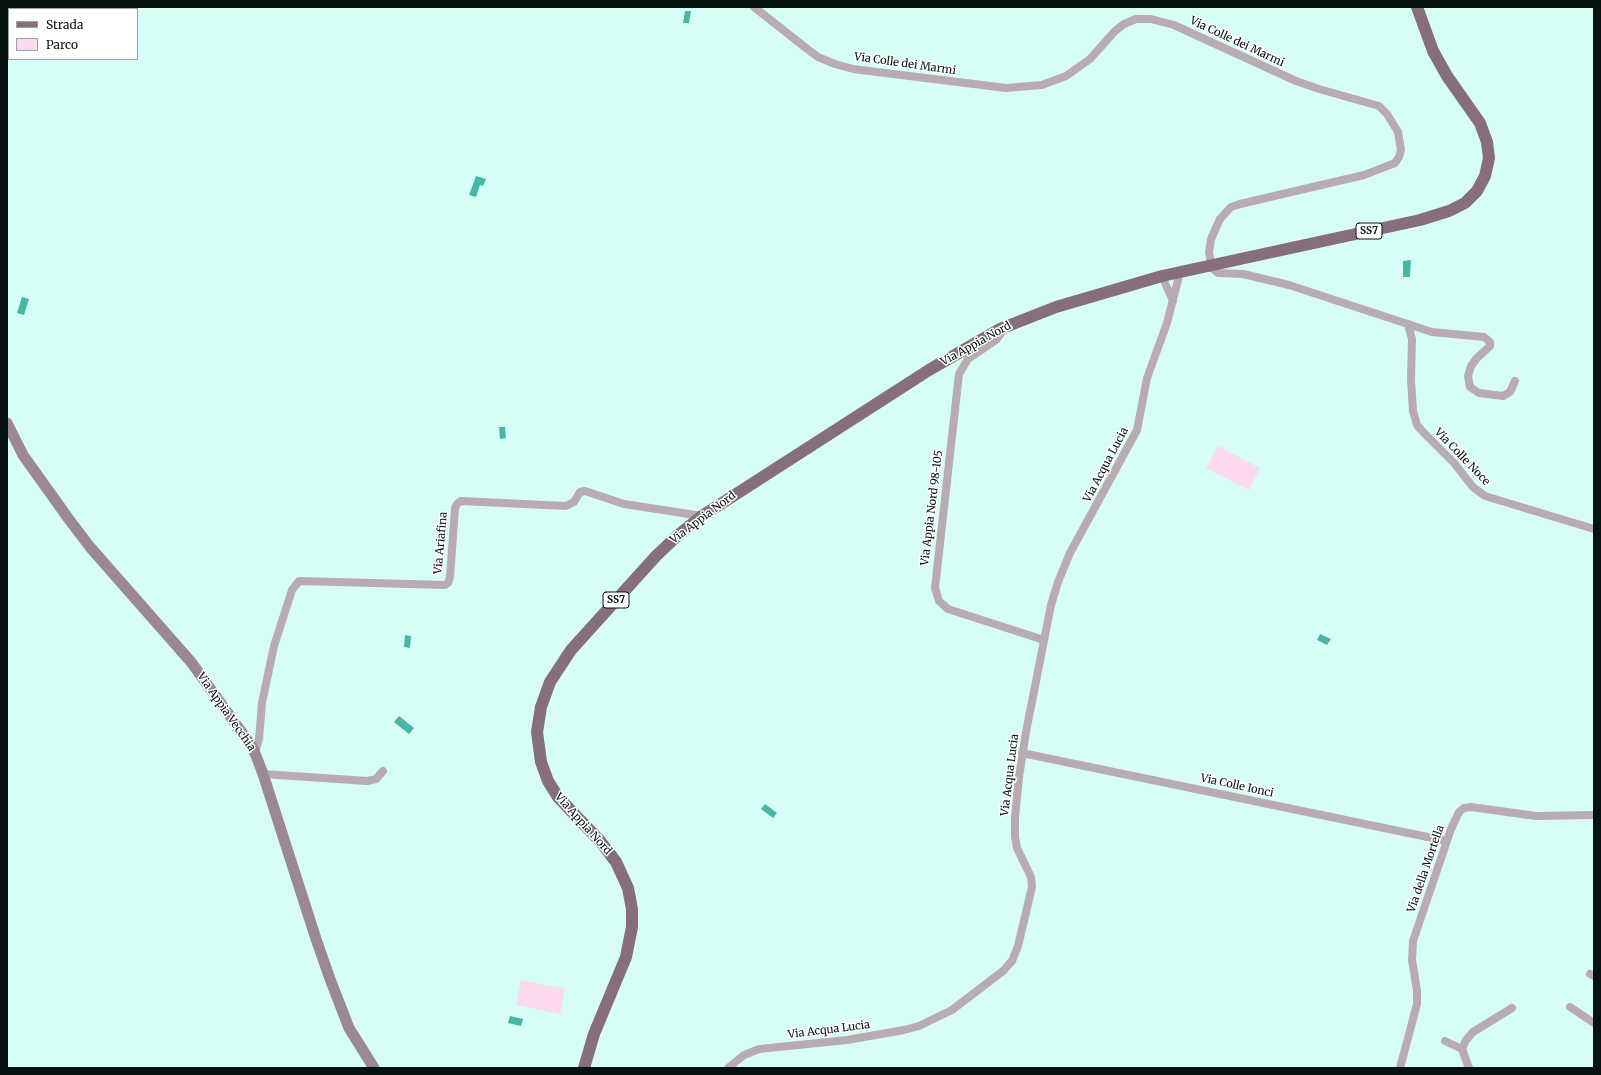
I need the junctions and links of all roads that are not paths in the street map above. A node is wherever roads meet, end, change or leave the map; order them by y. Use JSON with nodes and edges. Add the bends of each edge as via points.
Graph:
{"nodes":[{"id":1,"x":754,"y":7,"type":"edge"},
{"id":2,"x":1417,"y":7,"type":"edge"},
{"id":3,"x":1211,"y":265,"type":"junction"},
{"id":4,"x":1180,"y":272,"type":"junction"},
{"id":5,"x":1162,"y":276,"type":"junction"},
{"id":6,"x":1173,"y":301,"type":"junction"},
{"id":7,"x":1408,"y":324,"type":"junction"},
{"id":8,"x":1007,"y":325,"type":"junction"},
{"id":9,"x":1514,"y":381,"type":"dead end"},
{"id":10,"x":7,"y":423,"type":"edge"},
{"id":11,"x":702,"y":516,"type":"junction"},
{"id":12,"x":1594,"y":529,"type":"edge"},
{"id":13,"x":1044,"y":640,"type":"junction"},
{"id":14,"x":255,"y":753,"type":"junction"},
{"id":15,"x":1022,"y":753,"type":"junction"},
{"id":16,"x":384,"y":771,"type":"dead end"},
{"id":17,"x":263,"y":774,"type":"junction"},
{"id":18,"x":1594,"y":815,"type":"edge"},
{"id":19,"x":1447,"y":841,"type":"junction"},
{"id":20,"x":1570,"y":1007,"type":"dead end"},
{"id":21,"x":1512,"y":1008,"type":"dead end"},
{"id":22,"x":1594,"y":1023,"type":"edge"},
{"id":23,"x":1445,"y":1041,"type":"dead end"},
{"id":24,"x":1462,"y":1049,"type":"junction"},
{"id":25,"x":374,"y":1068,"type":"edge"},
{"id":26,"x":584,"y":1068,"type":"edge"},
{"id":27,"x":728,"y":1068,"type":"edge"},
{"id":28,"x":1400,"y":1068,"type":"edge"},
{"id":29,"x":1469,"y":1068,"type":"edge"}],
"edges":[{"from":1,"to":3,"type":"street","name":"Via Colle dei Marmi","via":[[818,57],[834,64],[852,69],[1006,88],[1042,85],[1066,76],[1090,59],[1120,26],[1132,20],[1152,19],[1174,25],[1296,81],[1319,90],[1374,104],[1386,112],[1400,138],[1400,155],[1395,163],[1364,175],[1231,207],[1212,235],[1209,250]]},
{"from":2,"to":3,"type":"main road","number":"SS7","via":[[1436,56],[1485,135],[1488,166],[1475,194],[1457,208],[1434,216]]},
{"from":3,"to":4,"type":"main road","number":"SS7"},
{"from":3,"to":7,"type":"street","via":[[1213,270],[1218,272],[1243,274],[1289,285]]},
{"from":4,"to":5,"type":"main road","number":"SS7"},
{"from":4,"to":6,"type":"street","name":"Via Acqua Lucia"},
{"from":5,"to":6,"type":"street"},
{"from":5,"to":8,"type":"main road","name":"Via Appia Nord","number":"SS7","via":[[1056,307]]},
{"from":6,"to":13,"type":"street","name":"Via Acqua Lucia","via":[[1164,334],[1147,378],[1137,430],[1064,565],[1054,593]]},
{"from":7,"to":9,"type":"street","via":[[1436,333],[1478,336],[1489,340],[1489,348],[1474,361],[1468,373],[1469,384],[1476,392],[1506,395],[1512,389]]},
{"from":7,"to":12,"type":"street","name":"Via Colle Noce","via":[[1412,340],[1413,411],[1417,425],[1424,434],[1482,494]]},
{"from":8,"to":11,"type":"main road","name":"Via Appia Nord","number":"SS7","via":[[928,370]]},
{"from":8,"to":13,"type":"street","name":"Via Appia Nord 98-105","via":[[996,340],[968,359],[959,374],[934,588],[939,601],[948,609]]},
{"from":10,"to":14,"type":"main road","name":"Via Appia Vecchia","via":[[20,450],[68,518],[189,659]]},
{"from":11,"to":14,"type":"street","name":"Via Ariafina","via":[[624,504],[585,491],[580,492],[574,502],[566,506],[461,501],[455,508],[450,577],[445,585],[299,581],[292,590],[274,646]]},
{"from":11,"to":26,"type":"main road","name":"Via Appia Nord","number":"SS7","via":[[660,552],[581,638],[554,674],[539,712],[539,748],[548,782],[563,803],[616,862],[627,883],[632,904],[632,927],[626,957],[594,1034]]},
{"from":13,"to":15,"type":"street","name":"Via Acqua Lucia"},
{"from":14,"to":17,"type":"main road","name":"Via Appia Vecchia"},
{"from":15,"to":19,"type":"street","name":"Via Colle Ionci"},
{"from":15,"to":27,"type":"street","name":"Via Acqua Lucia","via":[[1015,836],[1017,848],[1031,876],[1032,887],[1016,953],[1007,967],[952,1010],[919,1026],[847,1040],[760,1049],[744,1055]]},
{"from":16,"to":17,"type":"street","via":[[367,782]]},
{"from":17,"to":25,"type":"main road","name":"Via Appia Vecchia","via":[[330,979],[349,1028]]},
{"from":18,"to":19,"type":"street","name":"Via della Mortella","via":[[1536,816],[1466,807],[1456,816]]},
{"from":19,"to":28,"type":"street","name":"Via della Mortella","via":[[1414,941],[1412,960],[1417,1004]]},
{"from":20,"to":22,"type":"street"},
{"from":21,"to":24,"type":"street","via":[[1473,1032]]},
{"from":23,"to":24,"type":"street"},
{"from":24,"to":29,"type":"street"}]}
